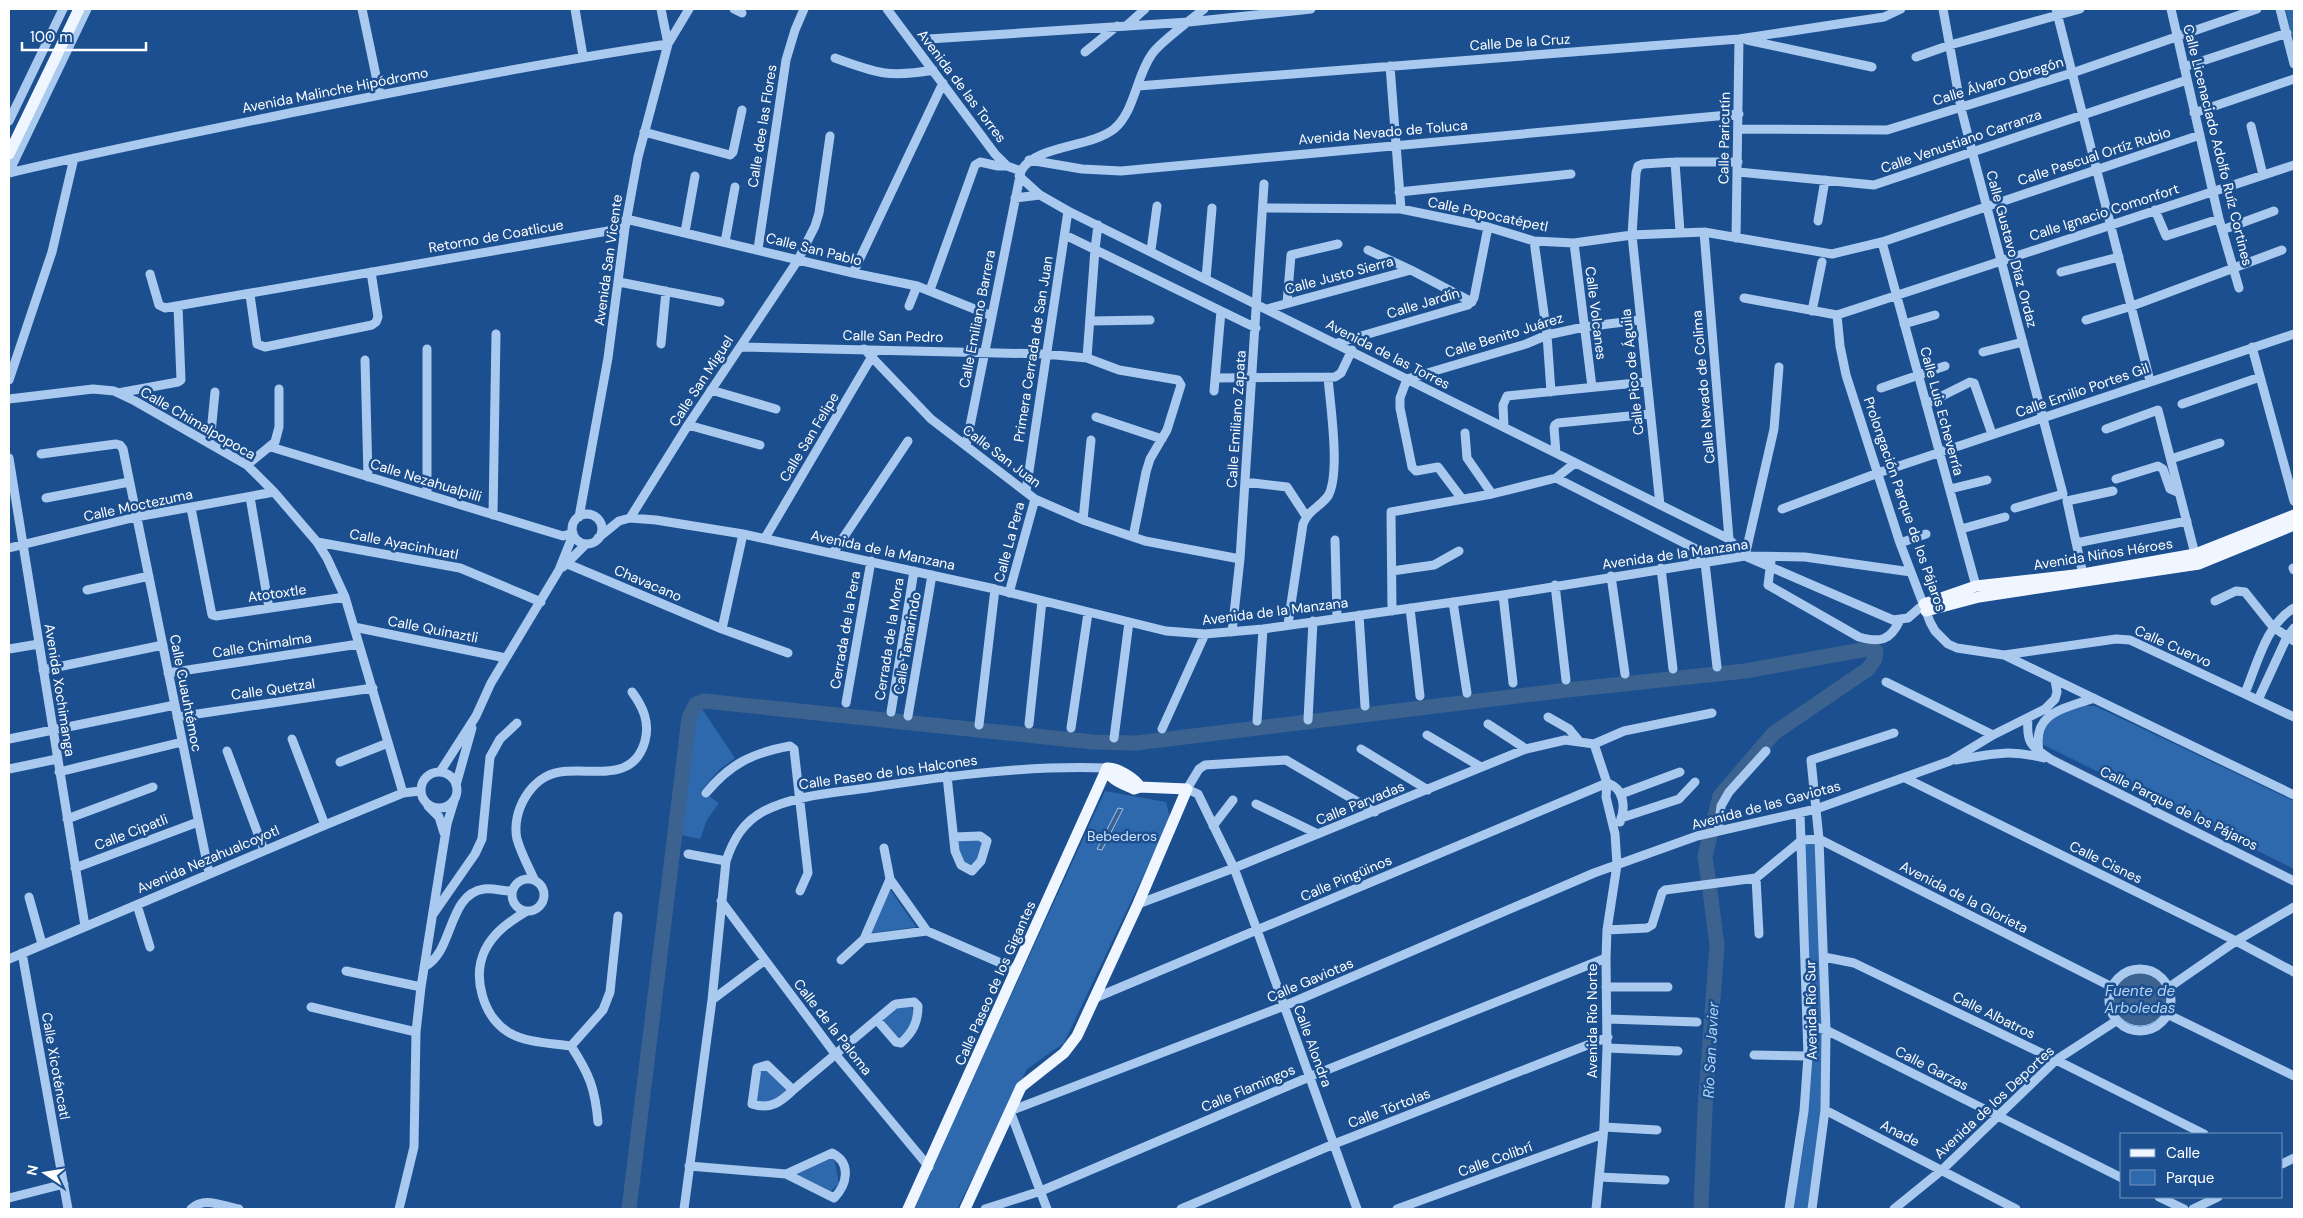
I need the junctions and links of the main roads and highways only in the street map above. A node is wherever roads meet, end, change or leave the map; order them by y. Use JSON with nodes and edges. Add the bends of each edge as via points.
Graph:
{"nodes":[{"id":1,"x":72,"y":9,"type":"edge"},
{"id":2,"x":79,"y":9,"type":"edge"},
{"id":3,"x":9,"y":138,"type":"edge"},
{"id":4,"x":9,"y":154,"type":"edge"},
{"id":5,"x":2294,"y":515,"type":"edge"},
{"id":6,"x":2294,"y":525,"type":"edge"},
{"id":7,"x":2084,"y":578,"type":"junction"},
{"id":8,"x":1107,"y":768,"type":"joint"},
{"id":9,"x":908,"y":1209,"type":"edge"},
{"id":10,"x":964,"y":1209,"type":"edge"}],
"edges":[{"from":1,"to":3,"type":"main road"},
{"from":2,"to":4,"type":"main road"},
{"from":5,"to":7,"type":"main road","name":"Avenida Niños Héroes","via":[[2195,554]]},
{"from":6,"to":7,"type":"main road","name":"Avenida Niños Héroes","via":[[2199,564]]},
{"from":7,"to":7,"type":"main road","name":"Avenida Niños Héroes","via":[[1979,597],[1922,609],[1976,586]]},
{"from":8,"to":9,"type":"main road","name":"Calle Paseo de los Gigantes"},
{"from":8,"to":10,"type":"main road","name":"Calle Paseo de los Halcones","via":[[1119,771],[1138,782],[1140,787],[1187,789],[1138,904],[1071,1045],[1022,1088]]}]}
